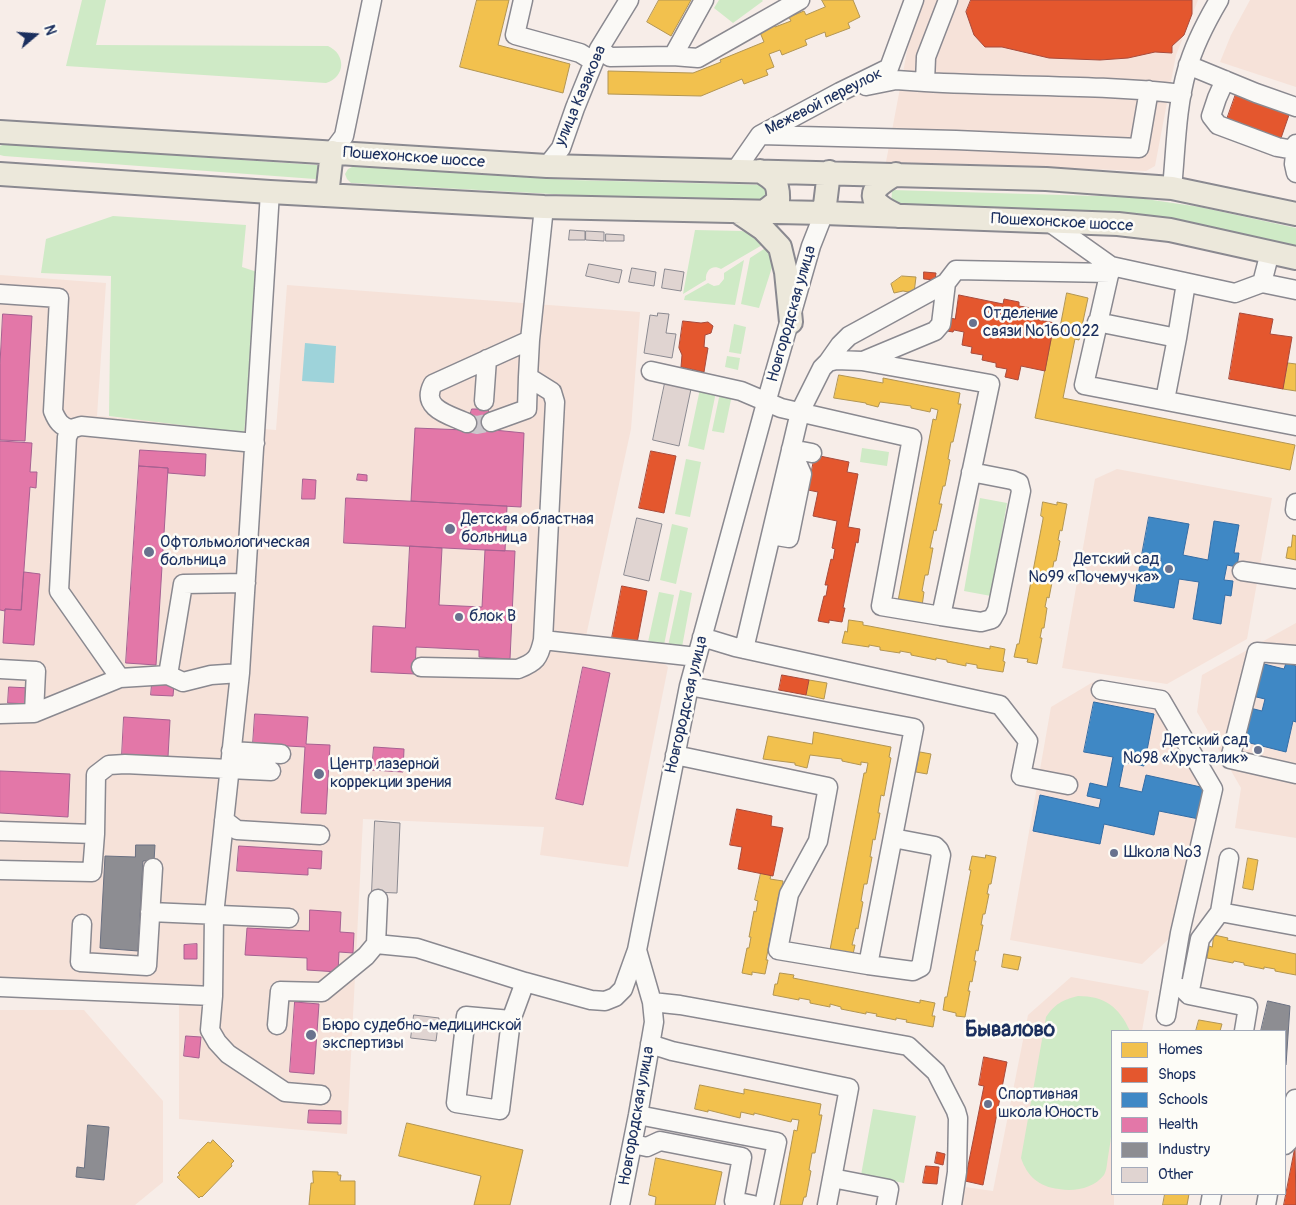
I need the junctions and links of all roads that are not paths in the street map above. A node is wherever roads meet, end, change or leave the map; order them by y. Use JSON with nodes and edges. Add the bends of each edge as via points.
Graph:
{"nodes":[{"id":1,"x":372,"y":0,"type":"edge"},
{"id":2,"x":523,"y":0,"type":"edge"},
{"id":3,"x":629,"y":0,"type":"edge"},
{"id":4,"x":704,"y":0,"type":"edge"},
{"id":5,"x":800,"y":0,"type":"edge"},
{"id":6,"x":914,"y":0,"type":"edge"},
{"id":7,"x":948,"y":0,"type":"edge"},
{"id":8,"x":1219,"y":0,"type":"edge"},
{"id":9,"x":596,"y":55,"type":"junction"},
{"id":10,"x":673,"y":56,"type":"junction"},
{"id":11,"x":1188,"y":65,"type":"junction"},
{"id":12,"x":1226,"y":80,"type":"junction"},
{"id":13,"x":925,"y":82,"type":"junction"},
{"id":14,"x":1149,"y":90,"type":"junction"},
{"id":15,"x":840,"y":92,"type":"junction"},
{"id":16,"x":1182,"y":94,"type":"junction"},
{"id":17,"x":1296,"y":107,"type":"edge"},
{"id":18,"x":0,"y":132,"type":"edge"},
{"id":19,"x":760,"y":135,"type":"junction"},
{"id":20,"x":1295,"y":147,"type":"edge"},
{"id":21,"x":332,"y":152,"type":"junction"},
{"id":22,"x":547,"y":166,"type":"junction"},
{"id":23,"x":734,"y":172,"type":"junction"},
{"id":24,"x":760,"y":172,"type":"junction"},
{"id":25,"x":829,"y":172,"type":"junction"},
{"id":26,"x":1296,"y":173,"type":"edge"},
{"id":27,"x":0,"y":174,"type":"edge"},
{"id":28,"x":896,"y":174,"type":"junction"},
{"id":29,"x":1172,"y":188,"type":"junction"},
{"id":30,"x":270,"y":192,"type":"junction"},
{"id":31,"x":327,"y":195,"type":"junction"},
{"id":32,"x":544,"y":207,"type":"junction"},
{"id":33,"x":738,"y":212,"type":"junction"},
{"id":34,"x":764,"y":212,"type":"junction"},
{"id":35,"x":824,"y":213,"type":"junction"},
{"id":36,"x":1296,"y":214,"type":"edge"},
{"id":37,"x":898,"y":216,"type":"junction"},
{"id":38,"x":1049,"y":222,"type":"junction"},
{"id":39,"x":1270,"y":252,"type":"junction"},
{"id":40,"x":1296,"y":258,"type":"edge"},
{"id":41,"x":1110,"y":270,"type":"junction"},
{"id":42,"x":1186,"y":282,"type":"junction"},
{"id":43,"x":946,"y":283,"type":"junction"},
{"id":44,"x":1262,"y":283,"type":"junction"},
{"id":45,"x":1296,"y":290,"type":"edge"},
{"id":46,"x":0,"y":294,"type":"edge"},
{"id":47,"x":790,"y":322,"type":"junction"},
{"id":48,"x":1097,"y":322,"type":"junction"},
{"id":49,"x":1177,"y":338,"type":"junction"},
{"id":50,"x":530,"y":340,"type":"junction"},
{"id":51,"x":487,"y":359,"type":"junction"},
{"id":52,"x":862,"y":361,"type":"junction"},
{"id":53,"x":828,"y":362,"type":"junction"},
{"id":54,"x":651,"y":371,"type":"dead end"},
{"id":55,"x":528,"y":377,"type":"junction"},
{"id":56,"x":1166,"y":400,"type":"junction"},
{"id":57,"x":484,"y":401,"type":"dead end"},
{"id":58,"x":766,"y":403,"type":"junction"},
{"id":59,"x":800,"y":412,"type":"junction"},
{"id":60,"x":491,"y":422,"type":"tunnel mouth"},
{"id":61,"x":467,"y":423,"type":"tunnel mouth"},
{"id":62,"x":1296,"y":426,"type":"edge"},
{"id":63,"x":71,"y":429,"type":"junction"},
{"id":64,"x":255,"y":442,"type":"junction"},
{"id":65,"x":792,"y":448,"type":"junction"},
{"id":66,"x":812,"y":454,"type":"dead end"},
{"id":67,"x":971,"y":472,"type":"junction"},
{"id":68,"x":1296,"y":503,"type":"edge"},
{"id":69,"x":1296,"y":510,"type":"edge"},
{"id":70,"x":1242,"y":571,"type":"dead end"},
{"id":71,"x":1296,"y":579,"type":"edge"},
{"id":72,"x":246,"y":583,"type":"junction"},
{"id":73,"x":941,"y":616,"type":"junction"},
{"id":74,"x":702,"y":636,"type":"junction"},
{"id":75,"x":543,"y":640,"type":"junction"},
{"id":76,"x":744,"y":650,"type":"junction"},
{"id":77,"x":1296,"y":655,"type":"edge"},
{"id":78,"x":696,"y":656,"type":"junction"},
{"id":79,"x":421,"y":667,"type":"dead end"},
{"id":80,"x":0,"y":669,"type":"edge"},
{"id":81,"x":240,"y":673,"type":"junction"},
{"id":82,"x":168,"y":675,"type":"junction"},
{"id":83,"x":120,"y":678,"type":"junction"},
{"id":84,"x":689,"y":686,"type":"junction"},
{"id":85,"x":1101,"y":690,"type":"dead end"},
{"id":86,"x":0,"y":714,"type":"edge"},
{"id":87,"x":34,"y":714,"type":"junction"},
{"id":88,"x":281,"y":754,"type":"dead end"},
{"id":89,"x":675,"y":755,"type":"junction"},
{"id":90,"x":230,"y":760,"type":"junction"},
{"id":91,"x":271,"y":771,"type":"dead end"},
{"id":92,"x":1296,"y":774,"type":"edge"},
{"id":93,"x":1068,"y":785,"type":"dead end"},
{"id":94,"x":224,"y":820,"type":"junction"},
{"id":95,"x":0,"y":831,"type":"edge"},
{"id":96,"x":96,"y":834,"type":"junction"},
{"id":97,"x":320,"y":835,"type":"dead end"},
{"id":98,"x":893,"y":838,"type":"junction"},
{"id":99,"x":1229,"y":858,"type":"dead end"},
{"id":100,"x":154,"y":868,"type":"dead end"},
{"id":101,"x":0,"y":870,"type":"edge"},
{"id":102,"x":378,"y":899,"type":"dead end"},
{"id":103,"x":150,"y":912,"type":"junction"},
{"id":104,"x":1220,"y":912,"type":"junction"},
{"id":105,"x":214,"y":915,"type":"junction"},
{"id":106,"x":289,"y":918,"type":"dead end"},
{"id":107,"x":82,"y":924,"type":"dead end"},
{"id":108,"x":1296,"y":926,"type":"edge"},
{"id":109,"x":376,"y":944,"type":"junction"},
{"id":110,"x":637,"y":950,"type":"junction"},
{"id":111,"x":868,"y":965,"type":"junction"},
{"id":112,"x":1172,"y":980,"type":"junction"},
{"id":113,"x":525,"y":982,"type":"junction"},
{"id":114,"x":0,"y":986,"type":"edge"},
{"id":115,"x":1189,"y":995,"type":"junction"},
{"id":116,"x":213,"y":996,"type":"junction"},
{"id":117,"x":652,"y":1002,"type":"junction"},
{"id":118,"x":1166,"y":1016,"type":"dead end"},
{"id":119,"x":511,"y":1020,"type":"junction"},
{"id":120,"x":277,"y":1025,"type":"dead end"},
{"id":121,"x":1244,"y":1030,"type":"edge"},
{"id":122,"x":650,"y":1044,"type":"junction"},
{"id":123,"x":321,"y":1095,"type":"dead end"},
{"id":124,"x":1292,"y":1099,"type":"edge"},
{"id":125,"x":638,"y":1115,"type":"junction"},
{"id":126,"x":632,"y":1144,"type":"junction"},
{"id":127,"x":1286,"y":1144,"type":"edge"},
{"id":128,"x":832,"y":1178,"type":"junction"},
{"id":129,"x":955,"y":1204,"type":"edge"},
{"id":130,"x":620,"y":1205,"type":"edge"},
{"id":131,"x":753,"y":1205,"type":"edge"},
{"id":132,"x":764,"y":1205,"type":"edge"},
{"id":133,"x":827,"y":1205,"type":"edge"},
{"id":134,"x":886,"y":1205,"type":"edge"}],
"edges":[{"from":1,"to":21,"type":"street","via":[[344,136]]},
{"from":2,"to":9,"type":"street","via":[[515,35]]},
{"from":3,"to":9,"type":"street","name":"улица Казакова"},
{"from":4,"to":10,"type":"street"},
{"from":5,"to":10,"type":"street","via":[[698,58]]},
{"from":6,"to":15,"type":"street","name":"Межевой переулок","via":[[889,68]]},
{"from":7,"to":13,"type":"street","via":[[926,57]]},
{"from":8,"to":11,"type":"street"},
{"from":9,"to":10,"type":"street"},
{"from":9,"to":22,"type":"street","name":"улица Казакова","via":[[561,148]]},
{"from":11,"to":12,"type":"street"},
{"from":11,"to":16,"type":"street"},
{"from":12,"to":17,"type":"street"},
{"from":12,"to":20,"type":"street","via":[[1211,116],[1214,121],[1277,147]]},
{"from":13,"to":14,"type":"street"},
{"from":13,"to":15,"type":"street","via":[[896,80]]},
{"from":14,"to":16,"type":"street"},
{"from":14,"to":19,"type":"street","via":[[1139,148]]},
{"from":15,"to":19,"type":"street","name":"Межевой переулок"},
{"from":16,"to":29,"type":"street"},
{"from":18,"to":21,"type":"main road","name":"Пошехонское шоссе"},
{"from":19,"to":23,"type":"street","name":"Межевой переулок"},
{"from":20,"to":26,"type":"street"},
{"from":21,"to":22,"type":"main road","name":"Пошехонское шоссе"},
{"from":21,"to":31,"type":"main road"},
{"from":22,"to":23,"type":"main road","name":"Пошехонское шоссе"},
{"from":23,"to":24,"type":"main road","name":"Пошехонское шоссе"},
{"from":24,"to":25,"type":"main road","name":"Пошехонское шоссе"},
{"from":24,"to":34,"type":"main road","via":[[773,180],[779,189],[778,201]]},
{"from":25,"to":28,"type":"main road","name":"Пошехонское шоссе"},
{"from":25,"to":35,"type":"main road"},
{"from":27,"to":30,"type":"main road","name":"Пошехонское шоссе"},
{"from":28,"to":29,"type":"main road","name":"Пошехонское шоссе","via":[[1046,179]]},
{"from":28,"to":37,"type":"main road","via":[[880,183],[874,199],[881,208]]},
{"from":29,"to":36,"type":"main road","name":"Пошехонское шоссе"},
{"from":30,"to":31,"type":"main road","name":"Пошехонское шоссе"},
{"from":30,"to":64,"type":"street"},
{"from":31,"to":32,"type":"main road","name":"Пошехонское шоссе"},
{"from":32,"to":33,"type":"main road","name":"Пошехонское шоссе"},
{"from":32,"to":50,"type":"street"},
{"from":33,"to":34,"type":"main road","name":"Пошехонское шоссе"},
{"from":33,"to":47,"type":"main road","via":[[763,229],[780,247],[786,272]]},
{"from":34,"to":35,"type":"main road","name":"Пошехонское шоссе"},
{"from":35,"to":37,"type":"main road","name":"Пошехонское шоссе"},
{"from":35,"to":47,"type":"street","name":"Новгородская улица"},
{"from":37,"to":38,"type":"main road","name":"Пошехонское шоссе"},
{"from":38,"to":39,"type":"main road","name":"Пошехонское шоссе","via":[[1118,224],[1170,230]]},
{"from":38,"to":41,"type":"street"},
{"from":39,"to":40,"type":"main road","name":"Пошехонское шоссе"},
{"from":39,"to":44,"type":"street"},
{"from":41,"to":42,"type":"street"},
{"from":41,"to":43,"type":"street","via":[[956,270]]},
{"from":41,"to":48,"type":"street"},
{"from":42,"to":44,"type":"street","via":[[1235,293]]},
{"from":42,"to":49,"type":"street"},
{"from":43,"to":52,"type":"street","via":[[940,324],[935,331]]},
{"from":43,"to":53,"type":"street","via":[[849,336]]},
{"from":44,"to":45,"type":"street"},
{"from":46,"to":63,"type":"street","via":[[59,298],[53,411],[57,421]]},
{"from":47,"to":58,"type":"street","name":"Новгородская улица"},
{"from":48,"to":49,"type":"street"},
{"from":48,"to":56,"type":"street","via":[[1084,384]]},
{"from":49,"to":56,"type":"street"},
{"from":50,"to":51,"type":"street"},
{"from":50,"to":55,"type":"street"},
{"from":51,"to":57,"type":"street"},
{"from":51,"to":61,"type":"street","via":[[432,384],[429,392],[430,402],[439,411]]},
{"from":52,"to":53,"type":"street"},
{"from":52,"to":67,"type":"street","via":[[990,384]]},
{"from":53,"to":59,"type":"street"},
{"from":54,"to":58,"type":"street","via":[[741,391]]},
{"from":55,"to":60,"type":"street","via":[[527,408]]},
{"from":55,"to":75,"type":"street","via":[[552,392],[555,402]]},
{"from":56,"to":62,"type":"street"},
{"from":58,"to":59,"type":"street"},
{"from":58,"to":74,"type":"street","name":"Новгородская улица"},
{"from":59,"to":65,"type":"street"},
{"from":59,"to":73,"type":"street","via":[[912,438],[881,606]]},
{"from":63,"to":64,"type":"street","via":[[81,426]]},
{"from":63,"to":83,"type":"street","via":[[67,437],[59,592]]},
{"from":64,"to":72,"type":"street"},
{"from":65,"to":66,"type":"street"},
{"from":65,"to":76,"type":"street"},
{"from":67,"to":73,"type":"street"},
{"from":67,"to":73,"type":"street","via":[[1012,480],[1019,483],[1021,491],[997,610],[992,619],[982,622]]},
{"from":68,"to":69,"type":"street"},
{"from":70,"to":71,"type":"street"},
{"from":72,"to":81,"type":"street"},
{"from":72,"to":82,"type":"street","via":[[184,584]]},
{"from":74,"to":76,"type":"street"},
{"from":74,"to":78,"type":"street","name":"Новгородская улица"},
{"from":75,"to":78,"type":"street"},
{"from":75,"to":79,"type":"street","via":[[540,655],[518,669]]},
{"from":76,"to":93,"type":"street","via":[[1000,705],[1028,741],[1021,776]]},
{"from":77,"to":92,"type":"street","via":[[1257,652],[1230,759]]},
{"from":78,"to":84,"type":"street","name":"Новгородская улица"},
{"from":80,"to":87,"type":"street","via":[[36,671]]},
{"from":81,"to":82,"type":"street","via":[[210,675],[183,682]]},
{"from":81,"to":90,"type":"street"},
{"from":82,"to":83,"type":"street"},
{"from":83,"to":87,"type":"street"},
{"from":84,"to":89,"type":"street","name":"Новгородская улица"},
{"from":84,"to":98,"type":"street","via":[[914,728]]},
{"from":85,"to":112,"type":"street","via":[[1161,700],[1213,789]]},
{"from":86,"to":87,"type":"street"},
{"from":88,"to":90,"type":"street"},
{"from":89,"to":110,"type":"street","name":"Новгородская улица"},
{"from":89,"to":111,"type":"street","via":[[828,787],[818,841],[789,894],[778,950]]},
{"from":90,"to":91,"type":"street"},
{"from":90,"to":94,"type":"street"},
{"from":90,"to":96,"type":"street","via":[[109,765],[96,775]]},
{"from":94,"to":97,"type":"street","via":[[237,830]]},
{"from":94,"to":105,"type":"street"},
{"from":95,"to":96,"type":"street"},
{"from":96,"to":101,"type":"street","via":[[92,872]]},
{"from":98,"to":111,"type":"street"},
{"from":98,"to":111,"type":"street","via":[[935,846],[941,855],[921,967],[913,971]]},
{"from":99,"to":104,"type":"street"},
{"from":100,"to":103,"type":"street"},
{"from":102,"to":109,"type":"street"},
{"from":103,"to":105,"type":"street"},
{"from":103,"to":107,"type":"street","via":[[147,966],[80,962]]},
{"from":104,"to":108,"type":"street"},
{"from":104,"to":115,"type":"street","via":[[1200,939]]},
{"from":105,"to":106,"type":"street"},
{"from":105,"to":116,"type":"street"},
{"from":109,"to":113,"type":"street","via":[[417,948]]},
{"from":109,"to":120,"type":"street","via":[[322,992],[280,991]]},
{"from":110,"to":113,"type":"street","via":[[623,989],[605,1001]]},
{"from":110,"to":117,"type":"street","name":"Новгородская улица"},
{"from":112,"to":115,"type":"street"},
{"from":112,"to":118,"type":"street"},
{"from":113,"to":119,"type":"street"},
{"from":114,"to":116,"type":"street"},
{"from":115,"to":121,"type":"street","via":[[1248,1007]]},
{"from":116,"to":123,"type":"street","via":[[210,1030],[228,1054],[285,1092]]},
{"from":117,"to":122,"type":"street","name":"Новгородская улица","via":[[654,1022]]},
{"from":117,"to":129,"type":"street","via":[[908,1046],[936,1072],[956,1111]]},
{"from":119,"to":119,"type":"street","via":[[466,1016],[456,1102],[500,1110]]},
{"from":122,"to":125,"type":"street","name":"Новгородская улица"},
{"from":122,"to":128,"type":"street","via":[[849,1088]]},
{"from":124,"to":127,"type":"street"},
{"from":125,"to":126,"type":"street","name":"Новгородская улица"},
{"from":125,"to":132,"type":"street","via":[[777,1142]]},
{"from":126,"to":130,"type":"street","name":"Новгородская улица"},
{"from":126,"to":131,"type":"street","via":[[647,1147],[660,1141],[742,1157],[734,1201]]},
{"from":128,"to":133,"type":"street"},
{"from":128,"to":134,"type":"street","via":[[889,1189]]}]}
